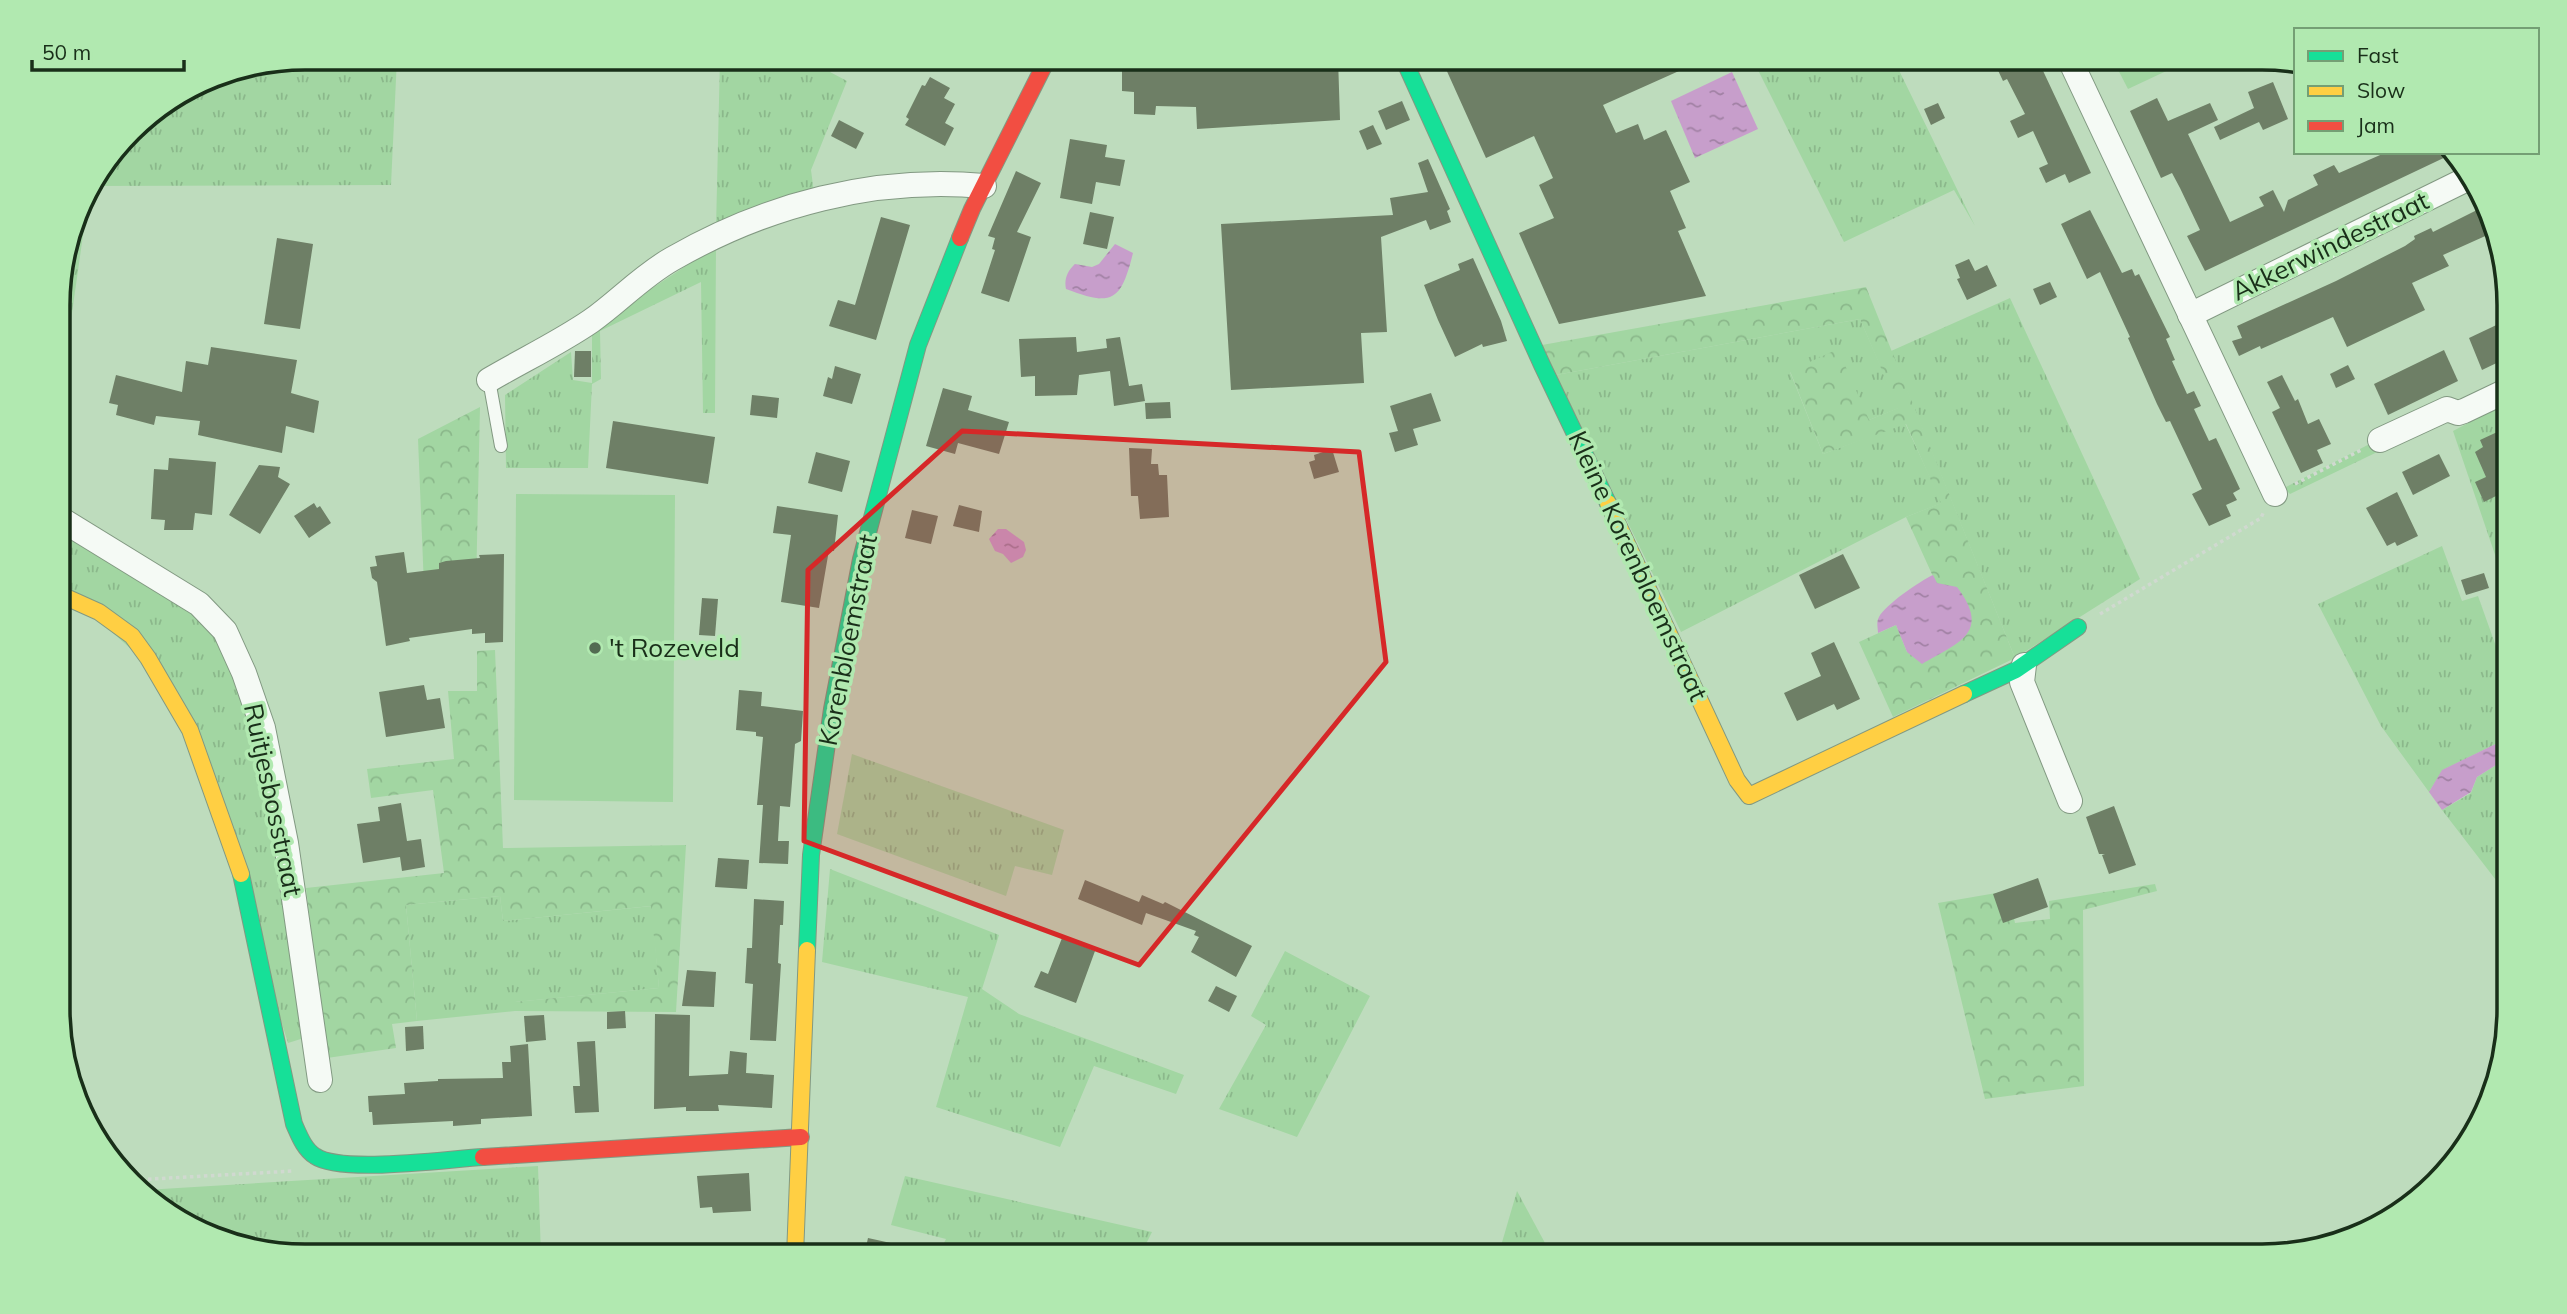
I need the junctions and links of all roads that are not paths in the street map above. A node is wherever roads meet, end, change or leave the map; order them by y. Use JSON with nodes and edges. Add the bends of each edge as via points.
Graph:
{"nodes":[{"id":1,"x":1042,"y":70,"type":"edge"},
{"id":2,"x":1408,"y":70,"type":"edge"},
{"id":3,"x":2075,"y":70,"type":"edge"},
{"id":4,"x":2462,"y":182,"type":"edge"},
{"id":5,"x":984,"y":186,"type":"junction"},
{"id":6,"x":2190,"y":315,"type":"junction"},
{"id":7,"x":489,"y":380,"type":"joint"},
{"id":8,"x":2497,"y":395,"type":"edge"},
{"id":9,"x":2380,"y":440,"type":"road end"},
{"id":10,"x":501,"y":446,"type":"dead end"},
{"id":11,"x":2275,"y":494,"type":"road end"},
{"id":12,"x":71,"y":525,"type":"edge"},
{"id":13,"x":71,"y":599,"type":"edge"},
{"id":14,"x":2078,"y":627,"type":"road end"},
{"id":15,"x":2024,"y":665,"type":"junction"},
{"id":16,"x":2070,"y":801,"type":"dead end"},
{"id":17,"x":314,"y":1049,"type":"junction"},
{"id":18,"x":280,"y":1061,"type":"junction"},
{"id":19,"x":320,"y":1080,"type":"dead end"},
{"id":20,"x":801,"y":1137,"type":"junction"},
{"id":21,"x":796,"y":1244,"type":"edge"}],
"edges":[{"from":1,"to":5,"type":"street","name":"Korenbloemstraat"},
{"from":2,"to":15,"type":"street","name":"Kleine Korenbloemstraat","via":[[1542,365],[1737,780],[1749,796]]},
{"from":3,"to":6,"type":"street"},
{"from":4,"to":6,"type":"street","name":"Akkerwindestraat"},
{"from":5,"to":7,"type":"street","via":[[944,182],[832,195],[719,234],[668,261],[590,321]]},
{"from":5,"to":20,"type":"street","name":"Korenbloemstraat","via":[[918,345],[880,484],[832,709],[811,855]]},
{"from":6,"to":11,"type":"street"},
{"from":7,"to":10,"type":"lane"},
{"from":8,"to":9,"type":"street","via":[[2464,411],[2447,409]]},
{"from":12,"to":17,"type":"street","name":"Ruitjesbosstraat","via":[[199,604],[225,631],[263,728],[288,856]]},
{"from":13,"to":18,"type":"street","name":"Ruitjesbosstraat","via":[[99,612],[132,636],[190,730],[239,865]]},
{"from":14,"to":15,"type":"street"},
{"from":15,"to":16,"type":"street","via":[[2022,682]]},
{"from":17,"to":18,"type":"street"},
{"from":17,"to":19,"type":"street","name":"Ruitjesbosstraat"},
{"from":18,"to":20,"type":"street","name":"Ruitjesbosstraat","via":[[294,1124],[305,1150],[326,1163]]},
{"from":20,"to":21,"type":"street","name":"Korenbloemstraat"}]}
